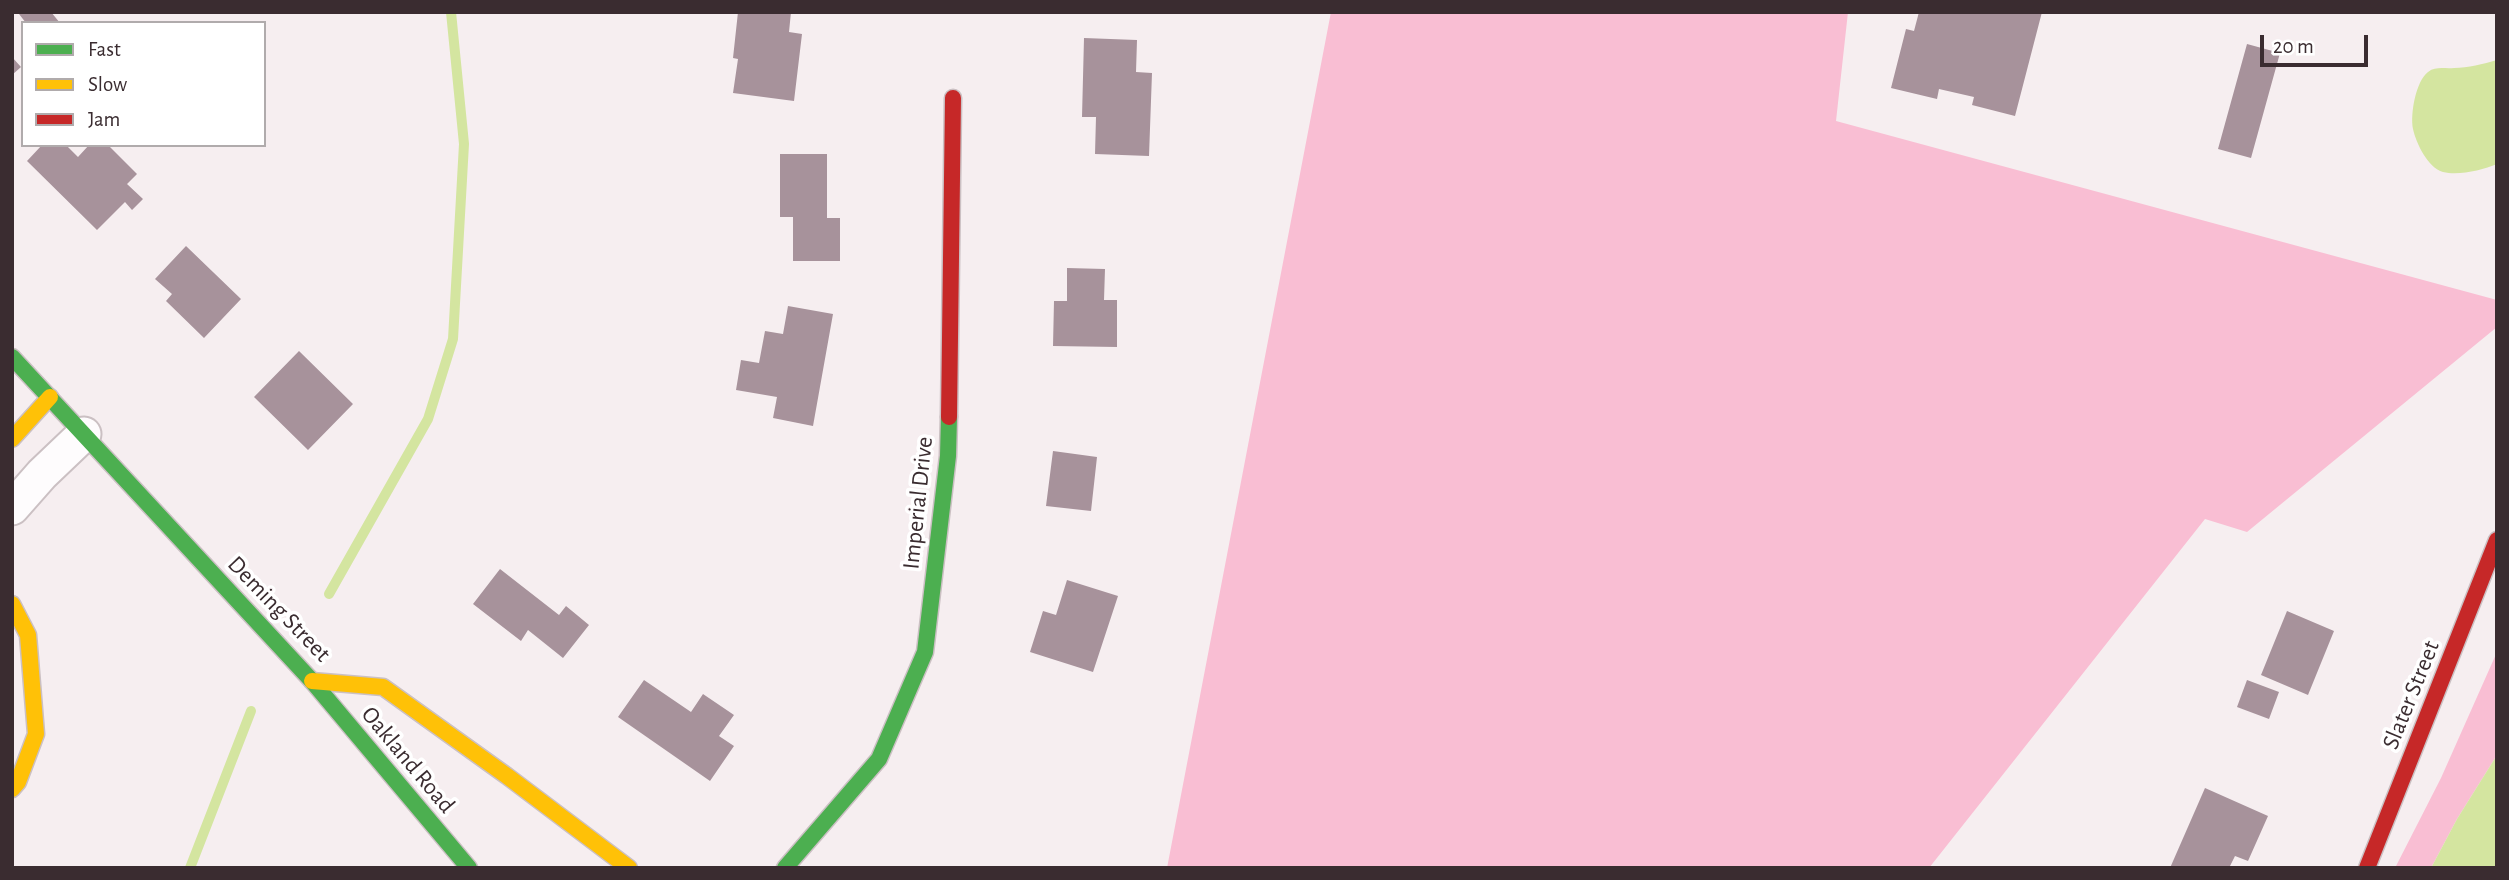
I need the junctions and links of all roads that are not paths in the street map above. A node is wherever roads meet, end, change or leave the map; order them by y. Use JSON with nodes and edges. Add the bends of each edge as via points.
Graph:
{"nodes":[{"id":1,"x":953,"y":98,"type":"dead end"},
{"id":2,"x":12,"y":356,"type":"edge"},
{"id":3,"x":50,"y":397,"type":"junction"},
{"id":4,"x":84,"y":434,"type":"junction"},
{"id":5,"x":12,"y":439,"type":"edge"},
{"id":6,"x":12,"y":508,"type":"edge"},
{"id":7,"x":2497,"y":540,"type":"edge"},
{"id":8,"x":12,"y":604,"type":"edge"},
{"id":9,"x":312,"y":681,"type":"junction"},
{"id":10,"x":12,"y":789,"type":"edge"},
{"id":11,"x":469,"y":868,"type":"edge"},
{"id":12,"x":629,"y":868,"type":"edge"},
{"id":13,"x":785,"y":868,"type":"edge"},
{"id":14,"x":2367,"y":868,"type":"edge"}],
"edges":[{"from":1,"to":13,"type":"street","name":"Imperial Drive","via":[[948,456],[925,652],[879,759]]},
{"from":2,"to":3,"type":"street","name":"Deming Street"},
{"from":3,"to":4,"type":"street","name":"Deming Street"},
{"from":3,"to":5,"type":"street"},
{"from":4,"to":6,"type":"street"},
{"from":4,"to":9,"type":"street","name":"Deming Street"},
{"from":7,"to":14,"type":"street","name":"Slater Street"},
{"from":8,"to":10,"type":"street","via":[[28,635],[36,734]]},
{"from":9,"to":11,"type":"street","name":"Oakland Road"},
{"from":9,"to":12,"type":"street","name":"Deming Street","via":[[383,687]]}]}
